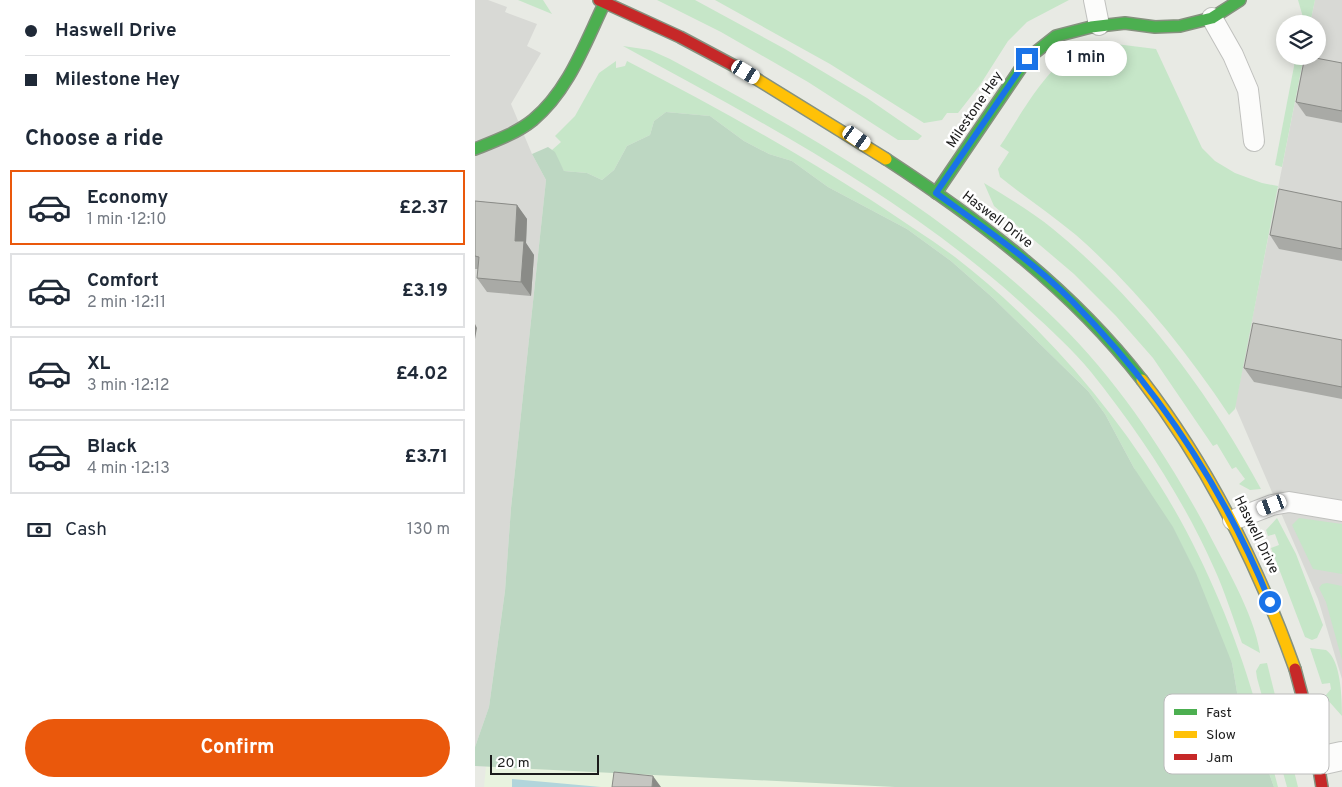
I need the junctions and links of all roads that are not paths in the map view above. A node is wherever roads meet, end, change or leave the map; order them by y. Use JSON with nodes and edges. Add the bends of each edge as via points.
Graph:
{"nodes":[{"id":1,"x":1093,"y":0,"type":"edge"},
{"id":2,"x":1240,"y":0,"type":"edge"},
{"id":3,"x":602,"y":1,"type":"edge"},
{"id":4,"x":1212,"y":18,"type":"junction"},
{"id":5,"x":1099,"y":25,"type":"junction"},
{"id":6,"x":1254,"y":141,"type":"dead end"},
{"id":7,"x":475,"y":149,"type":"edge"},
{"id":8,"x":936,"y":193,"type":"junction"},
{"id":9,"x":1342,"y":511,"type":"edge"},
{"id":10,"x":1233,"y":520,"type":"junction"},
{"id":11,"x":1301,"y":694,"type":"edge"}],
"edges":[{"from":1,"to":5,"type":"lane"},
{"from":2,"to":4,"type":"street","name":"Milestone Hey"},
{"from":3,"to":7,"type":"street","via":[[562,86],[549,103],[535,119],[518,130]]},
{"from":3,"to":8,"type":"street","name":"Haswell Drive","via":[[746,72],[857,138]]},
{"from":4,"to":5,"type":"street","name":"Milestone Hey","via":[[1180,26]]},
{"from":4,"to":6,"type":"lane","via":[[1233,54],[1248,90]]},
{"from":5,"to":8,"type":"street","name":"Milestone Hey","via":[[1056,36],[1027,59]]},
{"from":8,"to":10,"type":"street","name":"Haswell Drive","via":[[1017,252],[1071,300],[1118,350],[1180,431]]},
{"from":9,"to":10,"type":"lane","via":[[1289,502]]},
{"from":10,"to":11,"type":"street","name":"Haswell Drive","via":[[1281,631]]}]}
